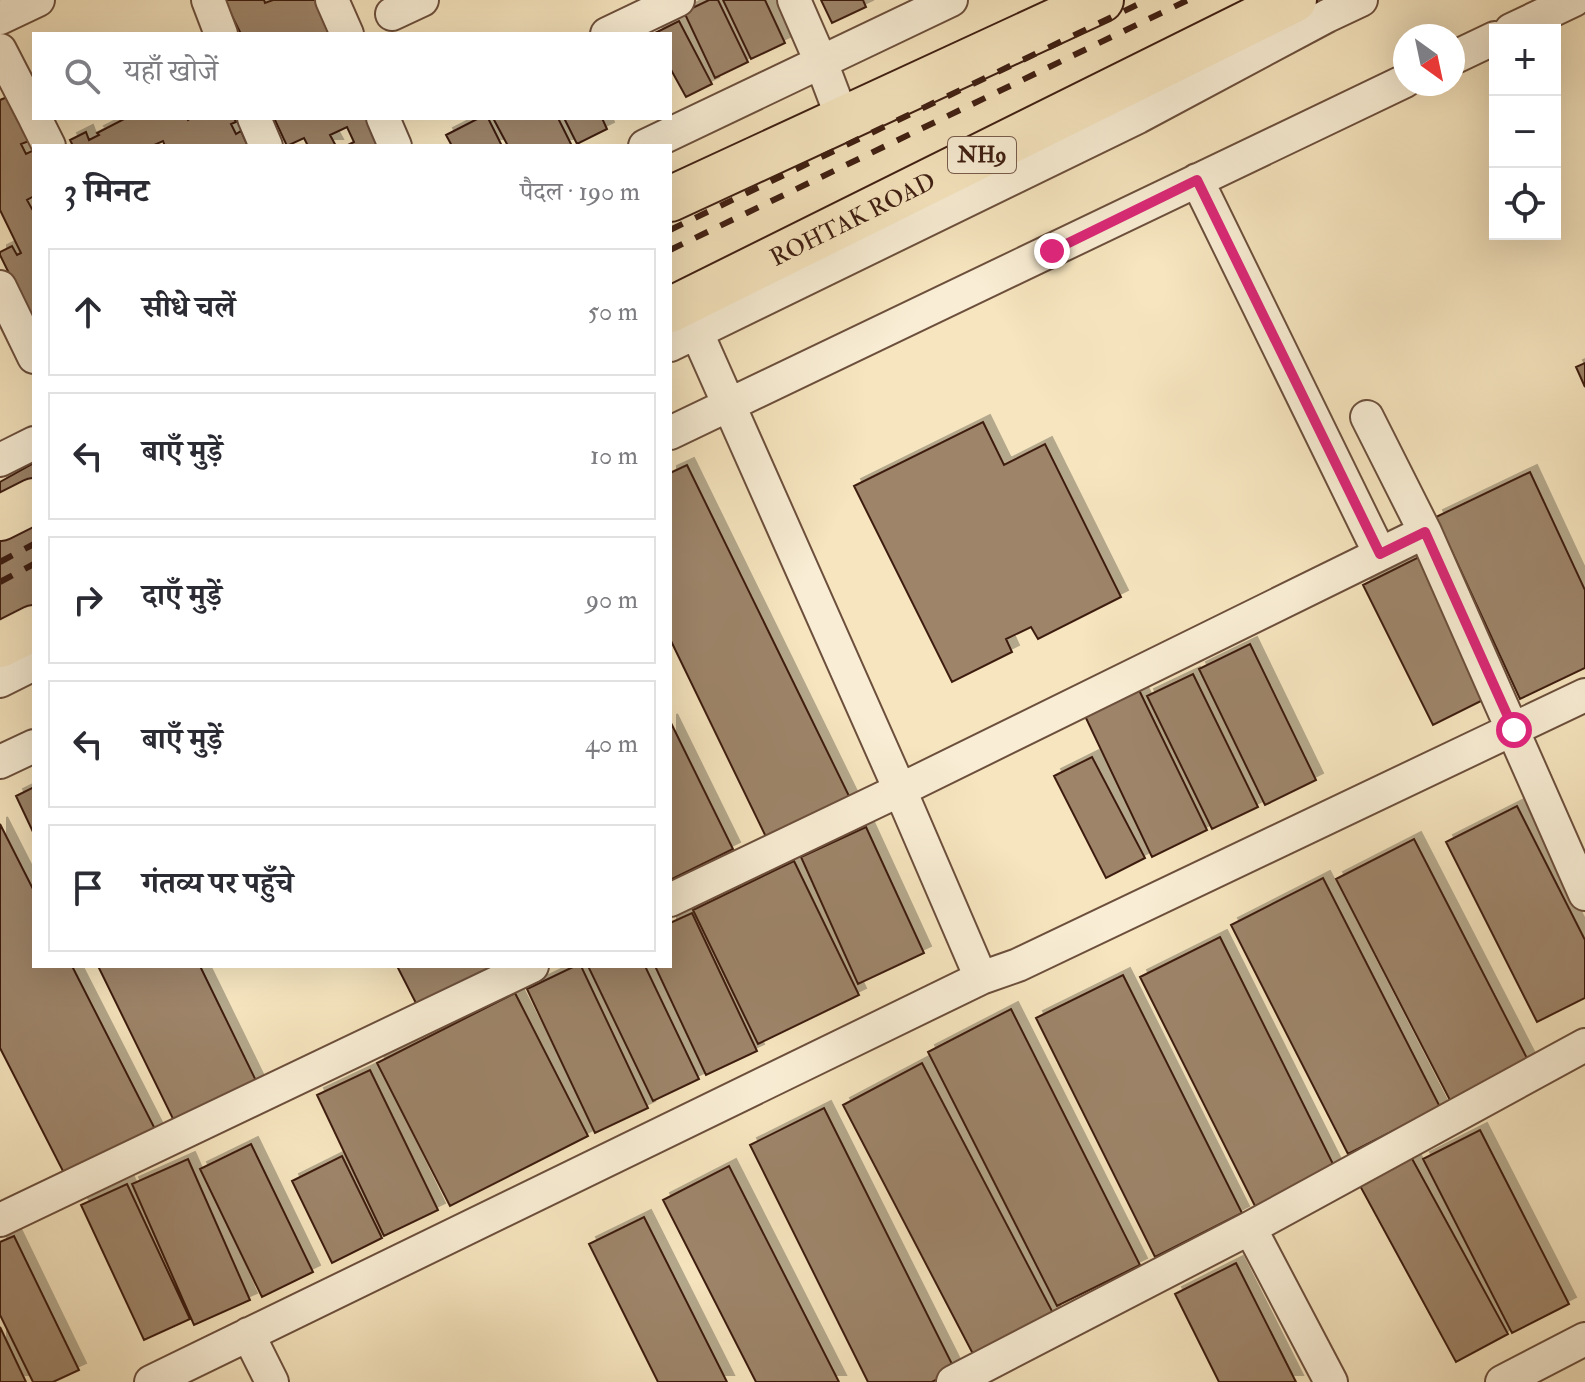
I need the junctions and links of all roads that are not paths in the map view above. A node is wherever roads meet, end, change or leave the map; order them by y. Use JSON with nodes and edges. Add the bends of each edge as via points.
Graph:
{"nodes":[{"id":1,"x":38,"y":0,"type":"edge"},
{"id":2,"x":208,"y":0,"type":"edge"},
{"id":3,"x":332,"y":0,"type":"edge"},
{"id":4,"x":422,"y":0,"type":"edge"},
{"id":5,"x":678,"y":0,"type":"edge"},
{"id":6,"x":794,"y":0,"type":"edge"},
{"id":7,"x":951,"y":0,"type":"edge"},
{"id":8,"x":1294,"y":0,"type":"edge"},
{"id":9,"x":1361,"y":0,"type":"edge"},
{"id":10,"x":1574,"y":0,"type":"edge"},
{"id":11,"x":1090,"y":3,"type":"edge"},
{"id":12,"x":392,"y":14,"type":"dead end"},
{"id":13,"x":0,"y":18,"type":"edge"},
{"id":14,"x":1524,"y":24,"type":"edge"},
{"id":15,"x":220,"y":32,"type":"edge"},
{"id":16,"x":346,"y":32,"type":"edge"},
{"id":17,"x":611,"y":32,"type":"edge"},
{"id":18,"x":1489,"y":41,"type":"edge"},
{"id":19,"x":0,"y":50,"type":"edge"},
{"id":20,"x":1465,"y":52,"type":"edge"},
{"id":21,"x":821,"y":62,"type":"junction"},
{"id":22,"x":1393,"y":87,"type":"edge"},
{"id":23,"x":32,"y":113,"type":"edge"},
{"id":24,"x":36,"y":120,"type":"edge"},
{"id":25,"x":255,"y":120,"type":"edge"},
{"id":26,"x":384,"y":120,"type":"edge"},
{"id":27,"x":843,"y":120,"type":"junction"},
{"id":28,"x":48,"y":144,"type":"edge"},
{"id":29,"x":265,"y":144,"type":"edge"},
{"id":30,"x":394,"y":144,"type":"edge"},
{"id":31,"x":649,"y":144,"type":"edge"},
{"id":32,"x":1197,"y":180,"type":"junction"},
{"id":33,"x":672,"y":198,"type":"edge"},
{"id":34,"x":0,"y":287,"type":"edge"},
{"id":35,"x":680,"y":323,"type":"edge"},
{"id":36,"x":32,"y":353,"type":"edge"},
{"id":37,"x":728,"y":404,"type":"junction"},
{"id":38,"x":1367,"y":417,"type":"dead end"},
{"id":39,"x":672,"y":432,"type":"edge"},
{"id":40,"x":32,"y":444,"type":"edge"},
{"id":41,"x":0,"y":460,"type":"edge"},
{"id":42,"x":32,"y":502,"type":"edge"},
{"id":43,"x":0,"y":518,"type":"edge"},
{"id":44,"x":1425,"y":532,"type":"junction"},
{"id":45,"x":1380,"y":554,"type":"junction"},
{"id":46,"x":32,"y":629,"type":"edge"},
{"id":47,"x":0,"y":645,"type":"edge"},
{"id":48,"x":32,"y":665,"type":"edge"},
{"id":49,"x":0,"y":681,"type":"edge"},
{"id":50,"x":1585,"y":695,"type":"edge"},
{"id":51,"x":1514,"y":730,"type":"junction"},
{"id":52,"x":32,"y":747,"type":"edge"},
{"id":53,"x":0,"y":762,"type":"edge"},
{"id":54,"x":900,"y":790,"type":"junction"},
{"id":55,"x":1585,"y":894,"type":"edge"},
{"id":56,"x":672,"y":899,"type":"edge"},
{"id":57,"x":528,"y":968,"type":"edge"},
{"id":58,"x":981,"y":978,"type":"junction"},
{"id":59,"x":1585,"y":1045,"type":"edge"},
{"id":60,"x":0,"y":1220,"type":"edge"},
{"id":61,"x":1250,"y":1228,"type":"junction"},
{"id":62,"x":248,"y":1334,"type":"junction"},
{"id":63,"x":1585,"y":1339,"type":"edge"},
{"id":64,"x":151,"y":1382,"type":"edge"},
{"id":65,"x":272,"y":1382,"type":"edge"},
{"id":66,"x":953,"y":1382,"type":"edge"},
{"id":67,"x":1331,"y":1382,"type":"edge"},
{"id":68,"x":1502,"y":1382,"type":"edge"}],
"edges":[{"from":1,"to":13,"type":"street"},
{"from":2,"to":15,"type":"street"},
{"from":3,"to":16,"type":"street"},
{"from":4,"to":12,"type":"street"},
{"from":5,"to":17,"type":"street"},
{"from":6,"to":21,"type":"street"},
{"from":7,"to":21,"type":"street"},
{"from":8,"to":35,"type":"highway","name":"ROHTAK ROAD","number":"NH9"},
{"from":9,"to":35,"type":"street","via":[[1138,117]]},
{"from":10,"to":14,"type":"street"},
{"from":11,"to":27,"type":"highway"},
{"from":18,"to":20,"type":"street"},
{"from":19,"to":23,"type":"street"},
{"from":21,"to":27,"type":"street"},
{"from":21,"to":31,"type":"street"},
{"from":22,"to":32,"type":"street"},
{"from":24,"to":28,"type":"street"},
{"from":25,"to":29,"type":"street"},
{"from":26,"to":30,"type":"street"},
{"from":27,"to":33,"type":"highway"},
{"from":32,"to":37,"type":"street"},
{"from":32,"to":45,"type":"street"},
{"from":34,"to":36,"type":"street"},
{"from":35,"to":37,"type":"street"},
{"from":37,"to":39,"type":"street"},
{"from":37,"to":54,"type":"street"},
{"from":38,"to":44,"type":"street"},
{"from":40,"to":41,"type":"street"},
{"from":42,"to":43,"type":"highway"},
{"from":44,"to":45,"type":"street"},
{"from":44,"to":51,"type":"street"},
{"from":45,"to":54,"type":"street"},
{"from":46,"to":47,"type":"highway"},
{"from":48,"to":49,"type":"street"},
{"from":50,"to":51,"type":"street"},
{"from":51,"to":55,"type":"street"},
{"from":51,"to":58,"type":"street"},
{"from":52,"to":53,"type":"street"},
{"from":54,"to":56,"type":"street"},
{"from":54,"to":58,"type":"street"},
{"from":57,"to":60,"type":"street"},
{"from":58,"to":62,"type":"street"},
{"from":59,"to":61,"type":"street"},
{"from":61,"to":66,"type":"street"},
{"from":61,"to":67,"type":"street"},
{"from":62,"to":64,"type":"street"},
{"from":62,"to":65,"type":"street"},
{"from":63,"to":68,"type":"street"}]}
